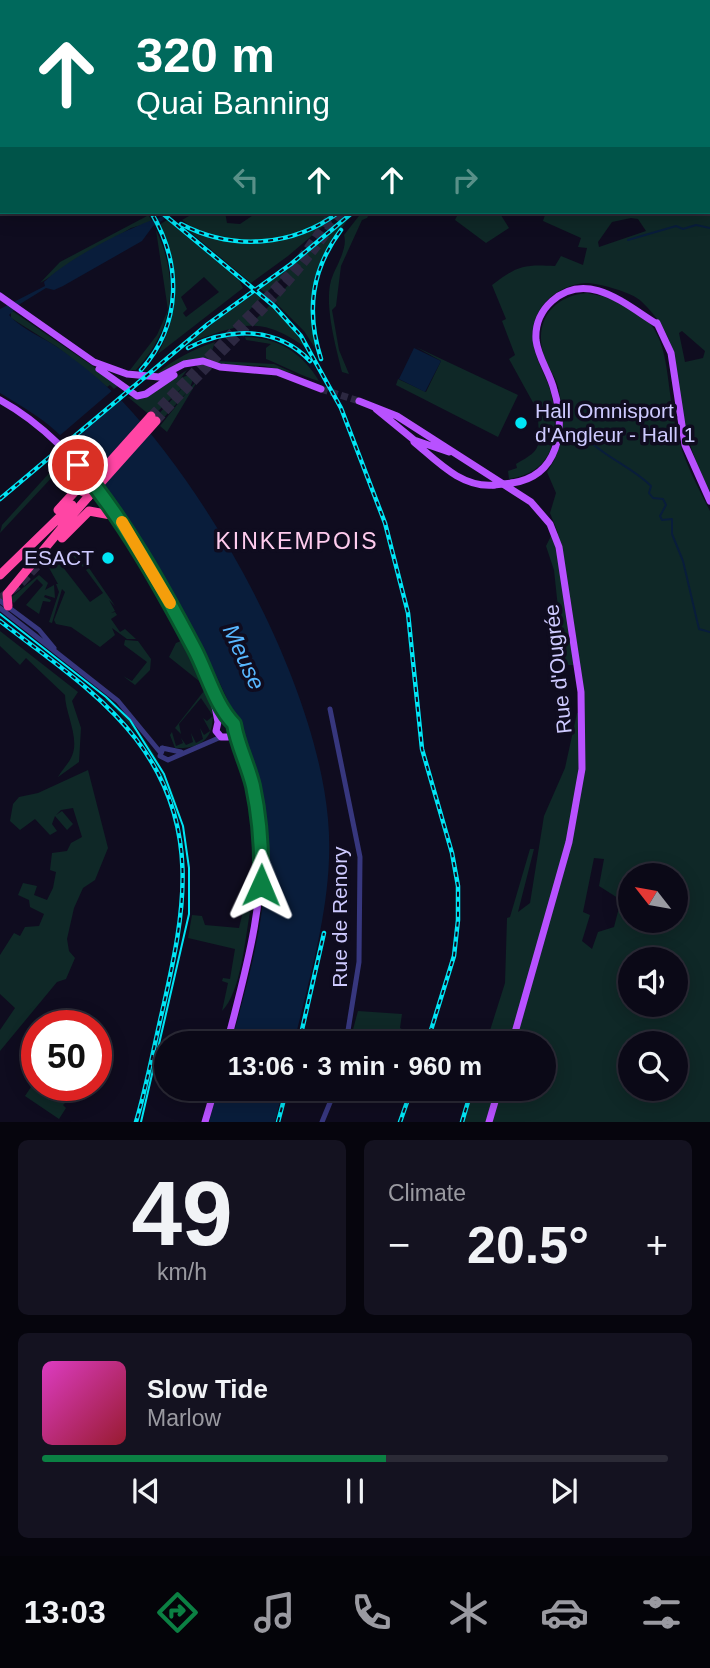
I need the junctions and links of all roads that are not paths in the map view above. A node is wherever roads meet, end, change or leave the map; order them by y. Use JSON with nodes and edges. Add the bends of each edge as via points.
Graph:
{"nodes":[{"id":1,"x":604,"y":293,"type":"junction"},
{"id":2,"x":0,"y":299,"type":"edge"},
{"id":3,"x":618,"y":299,"type":"junction"},
{"id":4,"x":634,"y":301,"type":"junction"},
{"id":5,"x":13,"y":307,"type":"junction"},
{"id":6,"x":657,"y":324,"type":"junction"},
{"id":7,"x":214,"y":365,"type":"junction"},
{"id":8,"x":127,"y":374,"type":"junction"},
{"id":9,"x":146,"y":377,"type":"junction"},
{"id":10,"x":118,"y":382,"type":"junction"},
{"id":11,"x":321,"y":388,"type":"tunnel mouth"},
{"id":12,"x":150,"y":391,"type":"junction"},
{"id":13,"x":0,"y":403,"type":"edge"},
{"id":14,"x":154,"y":418,"type":"tunnel mouth"},
{"id":15,"x":417,"y":430,"type":"junction"},
{"id":16,"x":409,"y":436,"type":"junction"},
{"id":17,"x":51,"y":439,"type":"junction"},
{"id":18,"x":429,"y":445,"type":"junction"},
{"id":19,"x":461,"y":457,"type":"junction"},
{"id":20,"x":75,"y":468,"type":"joint"},
{"id":21,"x":464,"y":480,"type":"junction"},
{"id":22,"x":86,"y":490,"type":"junction"},
{"id":23,"x":710,"y":501,"type":"edge"},
{"id":24,"x":72,"y":505,"type":"junction"},
{"id":25,"x":111,"y":515,"type":"junction"},
{"id":26,"x":53,"y":517,"type":"dead end"},
{"id":27,"x":65,"y":524,"type":"junction"},
{"id":28,"x":42,"y":549,"type":"junction"},
{"id":29,"x":0,"y":575,"type":"edge"},
{"id":30,"x":3,"y":605,"type":"edge"},
{"id":31,"x":34,"y":635,"type":"junction"},
{"id":32,"x":44,"y":635,"type":"junction"},
{"id":33,"x":59,"y":653,"type":"junction"},
{"id":34,"x":330,"y":709,"type":"dead end"},
{"id":35,"x":227,"y":719,"type":"junction"},
{"id":36,"x":217,"y":725,"type":"junction"},
{"id":37,"x":228,"y":735,"type":"junction"},
{"id":38,"x":204,"y":744,"type":"junction"},
{"id":39,"x":161,"y":750,"type":"junction"},
{"id":40,"x":173,"y":753,"type":"junction"},
{"id":41,"x":228,"y":1031,"type":"edge"},
{"id":42,"x":348,"y":1031,"type":"edge"},
{"id":43,"x":515,"y":1031,"type":"edge"},
{"id":44,"x":209,"y":1101,"type":"edge"},
{"id":45,"x":331,"y":1101,"type":"edge"},
{"id":46,"x":495,"y":1101,"type":"edge"},
{"id":47,"x":203,"y":1122,"type":"edge"},
{"id":48,"x":322,"y":1122,"type":"edge"},
{"id":49,"x":489,"y":1122,"type":"edge"}],
"edges":[{"from":1,"to":3,"type":"main road"},
{"from":1,"to":4,"type":"main road"},
{"from":1,"to":21,"type":"main road","bridge":true,"via":[[570,291],[551,303],[540,318],[538,348],[556,400],[558,424],[557,446],[548,464],[532,477],[512,483],[479,485]]},
{"from":2,"to":5,"type":"main road"},
{"from":3,"to":4,"type":"main road"},
{"from":3,"to":6,"type":"main road"},
{"from":4,"to":6,"type":"main road"},
{"from":5,"to":8,"type":"main road","via":[[94,362]]},
{"from":5,"to":10,"type":"main road"},
{"from":6,"to":23,"type":"main road","via":[[671,353],[684,440]]},
{"from":7,"to":9,"type":"main road","via":[[196,361],[159,377]]},
{"from":7,"to":11,"type":"main road","via":[[277,372]]},
{"from":7,"to":12,"type":"main road","via":[[189,366]]},
{"from":8,"to":9,"type":"main road"},
{"from":8,"to":10,"type":"main road"},
{"from":9,"to":12,"type":"main road","via":[[152,385]]},
{"from":10,"to":12,"type":"main road","via":[[137,396]]},
{"from":13,"to":17,"type":"main road"},
{"from":14,"to":22,"type":"highway","bridge":true},
{"from":15,"to":16,"type":"main road"},
{"from":15,"to":16,"type":"main road","name":"Rue d'Ougrée","via":[[391,412],[363,402]]},
{"from":15,"to":18,"type":"main road"},
{"from":15,"to":19,"type":"main road","name":"Rue d'Ougrée"},
{"from":16,"to":18,"type":"main road","name":"Rue d'Ougrée"},
{"from":16,"to":21,"type":"main road"},
{"from":17,"to":20,"type":"main road"},
{"from":17,"to":22,"type":"main road"},
{"from":18,"to":19,"type":"main road","name":"Rue d'Ougrée"},
{"from":18,"to":21,"type":"main road"},
{"from":19,"to":43,"type":"main road","name":"Rue d'Ougrée","via":[[531,502],[550,524],[564,570],[581,692],[582,769],[574,821]]},
{"from":20,"to":22,"type":"highway"},
{"from":22,"to":24,"type":"highway"},
{"from":22,"to":25,"type":"main road"},
{"from":22,"to":26,"type":"highway"},
{"from":22,"to":27,"type":"highway"},
{"from":22,"to":35,"type":"main road","via":[[155,576]]},
{"from":24,"to":28,"type":"highway"},
{"from":24,"to":29,"type":"highway"},
{"from":25,"to":28,"type":"highway","via":[[99,510],[86,513]]},
{"from":25,"to":36,"type":"main road","via":[[195,655],[209,684]]},
{"from":27,"to":28,"type":"highway"},
{"from":27,"to":30,"type":"highway","via":[[6,593]]},
{"from":30,"to":31,"type":"street"},
{"from":30,"to":32,"type":"street"},
{"from":31,"to":32,"type":"street"},
{"from":31,"to":33,"type":"street"},
{"from":32,"to":33,"type":"street"},
{"from":33,"to":39,"type":"street","via":[[118,701]]},
{"from":34,"to":42,"type":"street","name":"Rue de Renory","via":[[360,857],[360,955]]},
{"from":35,"to":36,"type":"main road"},
{"from":35,"to":37,"type":"main road","via":[[234,724]]},
{"from":36,"to":37,"type":"main road"},
{"from":36,"to":38,"type":"street"},
{"from":37,"to":38,"type":"street"},
{"from":37,"to":41,"type":"main road","via":[[241,755],[249,789],[257,863],[253,909]]},
{"from":38,"to":40,"type":"street"},
{"from":39,"to":40,"type":"street"},
{"from":39,"to":40,"type":"street","via":[[165,760]]},
{"from":44,"to":47,"type":"main road"},
{"from":45,"to":48,"type":"street"},
{"from":46,"to":49,"type":"main road"}]}
